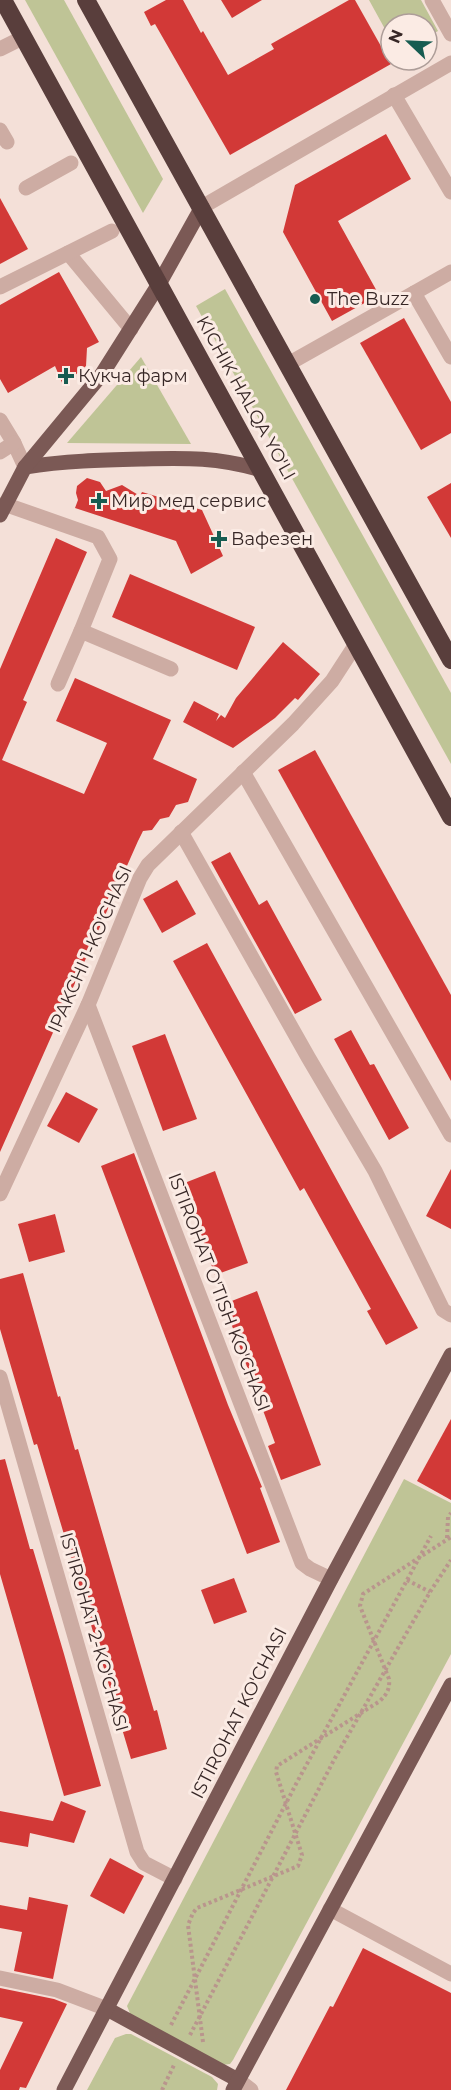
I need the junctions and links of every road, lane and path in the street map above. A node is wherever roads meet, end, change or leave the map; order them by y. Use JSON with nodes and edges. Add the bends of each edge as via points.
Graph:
{"nodes":[{"id":1,"x":3,"y":0,"type":"edge"},
{"id":2,"x":86,"y":0,"type":"edge"},
{"id":3,"x":432,"y":0,"type":"edge"},
{"id":4,"x":451,"y":34,"type":"edge"},
{"id":5,"x":24,"y":37,"type":"junction"},
{"id":6,"x":0,"y":49,"type":"edge"},
{"id":7,"x":451,"y":63,"type":"edge"},
{"id":8,"x":394,"y":95,"type":"junction"},
{"id":9,"x":71,"y":163,"type":"dead end"},
{"id":10,"x":26,"y":188,"type":"dead end"},
{"id":11,"x":451,"y":192,"type":"edge"},
{"id":12,"x":202,"y":207,"type":"junction"},
{"id":13,"x":112,"y":231,"type":"dead end"},
{"id":14,"x":68,"y":253,"type":"junction"},
{"id":15,"x":451,"y":272,"type":"edge"},
{"id":16,"x":159,"y":284,"type":"junction"},
{"id":17,"x":0,"y":287,"type":"edge"},
{"id":18,"x":414,"y":293,"type":"junction"},
{"id":19,"x":131,"y":328,"type":"junction"},
{"id":20,"x":451,"y":357,"type":"edge"},
{"id":21,"x":288,"y":364,"type":"junction"},
{"id":22,"x":0,"y":420,"type":"edge"},
{"id":23,"x":14,"y":443,"type":"junction"},
{"id":24,"x":0,"y":452,"type":"edge"},
{"id":25,"x":25,"y":467,"type":"junction"},
{"id":26,"x":261,"y":470,"type":"junction"},
{"id":27,"x":2,"y":509,"type":"edge"},
{"id":28,"x":81,"y":632,"type":"junction"},
{"id":29,"x":356,"y":644,"type":"junction"},
{"id":30,"x":451,"y":660,"type":"edge"},
{"id":31,"x":171,"y":669,"type":"dead end"},
{"id":32,"x":58,"y":684,"type":"dead end"},
{"id":33,"x":243,"y":772,"type":"junction"},
{"id":34,"x":451,"y":817,"type":"edge"},
{"id":35,"x":181,"y":832,"type":"junction"},
{"id":36,"x":88,"y":1005,"type":"junction"},
{"id":37,"x":451,"y":1135,"type":"edge"},
{"id":38,"x":0,"y":1194,"type":"edge"},
{"id":39,"x":451,"y":1315,"type":"edge"},
{"id":40,"x":451,"y":1355,"type":"edge"},
{"id":41,"x":0,"y":1377,"type":"edge"},
{"id":42,"x":451,"y":1513,"type":"edge"},
{"id":43,"x":431,"y":1536,"type":"dead end"},
{"id":44,"x":449,"y":1538,"type":"edge"},
{"id":45,"x":419,"y":1557,"type":"junction"},
{"id":46,"x":451,"y":1560,"type":"edge"},
{"id":47,"x":331,"y":1579,"type":"junction"},
{"id":48,"x":407,"y":1580,"type":"junction"},
{"id":49,"x":430,"y":1592,"type":"junction"},
{"id":50,"x":374,"y":1640,"type":"junction"},
{"id":51,"x":386,"y":1671,"type":"junction"},
{"id":52,"x":451,"y":1685,"type":"edge"},
{"id":53,"x":363,"y":1711,"type":"junction"},
{"id":54,"x":321,"y":1737,"type":"junction"},
{"id":55,"x":286,"y":1803,"type":"junction"},
{"id":56,"x":295,"y":1834,"type":"junction"},
{"id":57,"x":273,"y":1877,"type":"junction"},
{"id":58,"x":175,"y":1879,"type":"junction"},
{"id":59,"x":240,"y":1890,"type":"junction"},
{"id":60,"x":330,"y":1909,"type":"junction"},
{"id":61,"x":451,"y":1974,"type":"edge"},
{"id":62,"x":0,"y":1978,"type":"edge"},
{"id":63,"x":195,"y":1978,"type":"junction"},
{"id":64,"x":107,"y":2009,"type":"junction"},
{"id":65,"x":200,"y":2017,"type":"junction"},
{"id":66,"x":164,"y":2039,"type":"junction"},
{"id":67,"x":183,"y":2049,"type":"junction"},
{"id":68,"x":202,"y":2060,"type":"junction"},
{"id":69,"x":236,"y":2085,"type":"edge"},
{"id":70,"x":64,"y":2090,"type":"edge"},
{"id":71,"x":162,"y":2090,"type":"edge"},
{"id":72,"x":251,"y":2090,"type":"edge"}],
"edges":[{"from":1,"to":5,"type":"highway","name":"KICHIK HALQA YO'LI"},
{"from":2,"to":12,"type":"highway"},
{"from":3,"to":4,"type":"street"},
{"from":5,"to":6,"type":"street"},
{"from":5,"to":16,"type":"highway","name":"KICHIK HALQA YO'LI"},
{"from":7,"to":8,"type":"street"},
{"from":8,"to":11,"type":"street"},
{"from":8,"to":12,"type":"street"},
{"from":9,"to":10,"type":"street"},
{"from":12,"to":16,"type":"main road"},
{"from":12,"to":21,"type":"highway"},
{"from":13,"to":14,"type":"street"},
{"from":14,"to":17,"type":"street"},
{"from":14,"to":19,"type":"street"},
{"from":15,"to":18,"type":"street"},
{"from":16,"to":19,"type":"main road"},
{"from":16,"to":26,"type":"highway","name":"KICHIK HALQA YO'LI"},
{"from":18,"to":20,"type":"street"},
{"from":18,"to":21,"type":"street"},
{"from":19,"to":25,"type":"main road","via":[[102,374]]},
{"from":21,"to":30,"type":"highway"},
{"from":22,"to":23,"type":"street"},
{"from":23,"to":24,"type":"street"},
{"from":23,"to":25,"type":"street"},
{"from":25,"to":26,"type":"main road","via":[[73,460],[187,458],[233,461]]},
{"from":25,"to":27,"type":"main road"},
{"from":26,"to":29,"type":"highway","name":"KICHIK HALQA YO'LI"},
{"from":27,"to":28,"type":"street","via":[[98,537],[110,559]]},
{"from":28,"to":31,"type":"street"},
{"from":28,"to":32,"type":"street"},
{"from":29,"to":33,"type":"street","name":"IPAKCHI 1-KO'CHASI","via":[[332,681]]},
{"from":29,"to":34,"type":"highway","name":"KICHIK HALQA YO'LI"},
{"from":33,"to":35,"type":"street","name":"IPAKCHI 1-KO'CHASI"},
{"from":33,"to":37,"type":"street"},
{"from":35,"to":36,"type":"street","name":"IPAKCHI 1-KO'CHASI","via":[[140,878]]},
{"from":35,"to":39,"type":"street","via":[[375,1171],[443,1310]]},
{"from":36,"to":38,"type":"street","name":"IPAKCHI 1-KO'CHASI"},
{"from":36,"to":47,"type":"street","name":"ISTIROHAT O'TISH KO'CHASI","via":[[303,1563]]},
{"from":40,"to":47,"type":"main road","name":"ISTIROHAT KO'CHASI"},
{"from":41,"to":58,"type":"street","name":"ISTIROHAT 2-KO'CHASI","via":[[137,1852],[144,1863]]},
{"from":42,"to":44,"type":"path"},
{"from":43,"to":45,"type":"path"},
{"from":44,"to":45,"type":"path"},
{"from":45,"to":48,"type":"path"},
{"from":45,"to":50,"type":"path","via":[[363,1594],[360,1606]]},
{"from":46,"to":49,"type":"path"},
{"from":47,"to":58,"type":"main road","name":"ISTIROHAT KO'CHASI"},
{"from":48,"to":49,"type":"path"},
{"from":48,"to":50,"type":"path"},
{"from":49,"to":51,"type":"path"},
{"from":50,"to":51,"type":"path"},
{"from":50,"to":54,"type":"path"},
{"from":51,"to":53,"type":"path"},
{"from":51,"to":53,"type":"path","via":[[390,1687],[386,1694]]},
{"from":52,"to":60,"type":"main road"},
{"from":53,"to":54,"type":"path"},
{"from":53,"to":56,"type":"path"},
{"from":54,"to":55,"type":"path"},
{"from":54,"to":55,"type":"path","via":[[277,1766]]},
{"from":55,"to":56,"type":"path"},
{"from":55,"to":59,"type":"path"},
{"from":56,"to":57,"type":"path"},
{"from":56,"to":57,"type":"path","via":[[302,1860],[295,1868]]},
{"from":57,"to":59,"type":"path"},
{"from":57,"to":65,"type":"path"},
{"from":58,"to":64,"type":"main road","name":"ISTIROHAT KO'CHASI"},
{"from":59,"to":63,"type":"path"},
{"from":59,"to":63,"type":"path","via":[[193,1913],[188,1925]]},
{"from":60,"to":61,"type":"street"},
{"from":60,"to":69,"type":"main road"},
{"from":62,"to":64,"type":"street","via":[[57,1990]]},
{"from":63,"to":65,"type":"path"},
{"from":63,"to":66,"type":"path"},
{"from":64,"to":66,"type":"main road"},
{"from":64,"to":70,"type":"main road","name":"ISTIROHAT KO'CHASI"},
{"from":65,"to":67,"type":"path"},
{"from":65,"to":68,"type":"path"},
{"from":66,"to":67,"type":"main road"},
{"from":67,"to":68,"type":"main road"},
{"from":67,"to":71,"type":"path"},
{"from":68,"to":69,"type":"main road"},
{"from":69,"to":72,"type":"street"}]}
